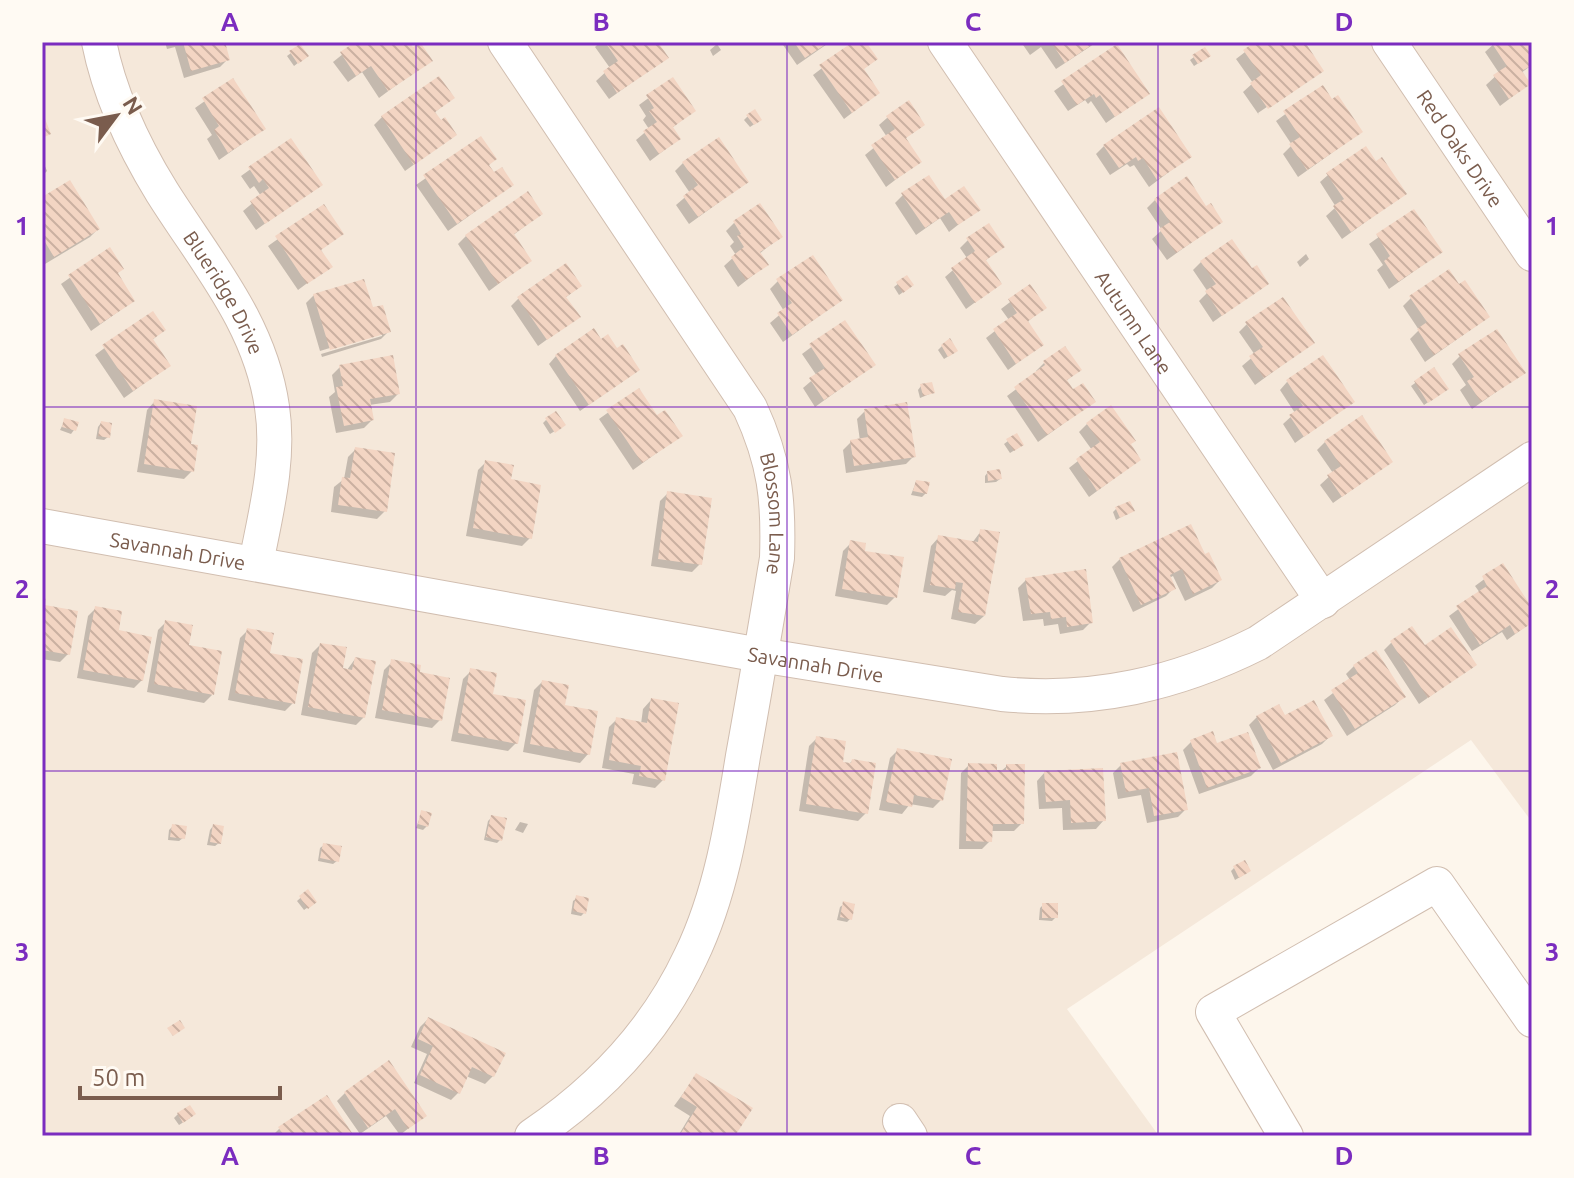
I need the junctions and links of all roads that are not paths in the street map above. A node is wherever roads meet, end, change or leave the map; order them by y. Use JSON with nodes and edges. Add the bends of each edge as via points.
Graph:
{"nodes":[{"id":1,"x":99,"y":42,"type":"edge"},
{"id":2,"x":505,"y":42,"type":"edge"},
{"id":3,"x":945,"y":42,"type":"edge"},
{"id":4,"x":1389,"y":42,"type":"edge"},
{"id":5,"x":1532,"y":254,"type":"edge"},
{"id":6,"x":1532,"y":459,"type":"edge"},
{"id":7,"x":42,"y":526,"type":"edge"},
{"id":8,"x":256,"y":563,"type":"junction"},
{"id":9,"x":1323,"y":601,"type":"junction"},
{"id":10,"x":760,"y":655,"type":"junction"},
{"id":11,"x":1532,"y":1020,"type":"edge"},
{"id":12,"x":532,"y":1136,"type":"edge"},
{"id":13,"x":1286,"y":1136,"type":"edge"}],
"edges":[{"from":1,"to":8,"type":"street","name":"Blueridge Drive","via":[[118,109],[138,153],[233,298],[266,372],[274,448]]},
{"from":2,"to":10,"type":"street","name":"Blossom Lane","via":[[727,371],[766,442],[779,518]]},
{"from":3,"to":9,"type":"street","name":"Autumn Lane"},
{"from":4,"to":5,"type":"street","name":"Red Oaks Drive"},
{"from":6,"to":9,"type":"street","name":"Savannah Drive"},
{"from":7,"to":8,"type":"street","name":"Savannah Drive"},
{"from":8,"to":10,"type":"street","name":"Savannah Drive"},
{"from":9,"to":10,"type":"street","name":"Savannah Drive","via":[[1219,663],[1176,678],[1087,696],[1002,694]]},
{"from":10,"to":12,"type":"street","name":"Blossom Lane","via":[[730,832],[691,957],[619,1064]]},
{"from":11,"to":13,"type":"street","via":[[1437,884],[1213,1012]]}]}
